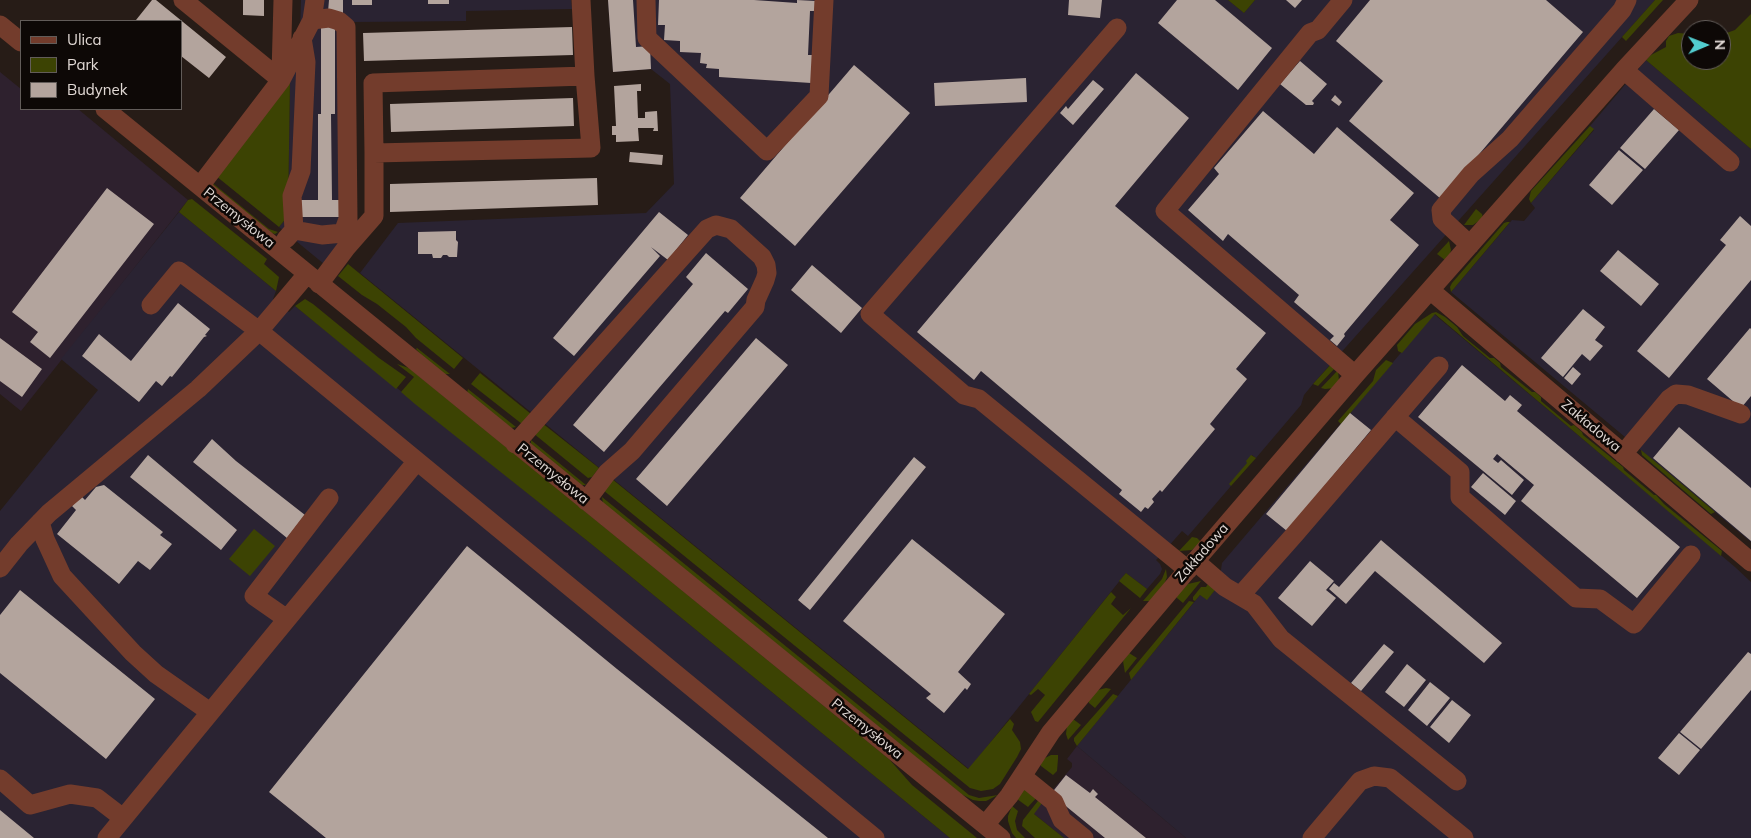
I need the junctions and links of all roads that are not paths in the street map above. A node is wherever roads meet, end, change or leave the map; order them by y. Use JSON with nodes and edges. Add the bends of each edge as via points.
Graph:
{"nodes":[{"id":1,"x":183,"y":0,"type":"edge"},
{"id":2,"x":283,"y":0,"type":"edge"},
{"id":3,"x":315,"y":0,"type":"edge"},
{"id":4,"x":580,"y":0,"type":"edge"},
{"id":5,"x":646,"y":0,"type":"edge"},
{"id":6,"x":824,"y":0,"type":"edge"},
{"id":7,"x":1343,"y":0,"type":"edge"},
{"id":8,"x":1627,"y":0,"type":"edge"},
{"id":9,"x":1689,"y":0,"type":"edge"},
{"id":10,"x":312,"y":20,"type":"junction"},
{"id":11,"x":0,"y":25,"type":"edge"},
{"id":12,"x":1117,"y":28,"type":"dead end"},
{"id":13,"x":302,"y":38,"type":"junction"},
{"id":14,"x":20,"y":41,"type":"edge"},
{"id":15,"x":1624,"y":70,"type":"junction"},
{"id":16,"x":585,"y":76,"type":"junction"},
{"id":17,"x":281,"y":80,"type":"junction"},
{"id":18,"x":106,"y":110,"type":"edge"},
{"id":19,"x":374,"y":153,"type":"junction"},
{"id":20,"x":1730,"y":162,"type":"dead end"},
{"id":21,"x":200,"y":186,"type":"junction"},
{"id":22,"x":294,"y":230,"type":"junction"},
{"id":23,"x":1470,"y":245,"type":"junction"},
{"id":24,"x":278,"y":250,"type":"junction"},
{"id":25,"x":313,"y":279,"type":"junction"},
{"id":26,"x":1430,"y":290,"type":"junction"},
{"id":27,"x":151,"y":304,"type":"dead end"},
{"id":28,"x":259,"y":331,"type":"junction"},
{"id":29,"x":1439,"y":366,"type":"dead end"},
{"id":30,"x":1354,"y":375,"type":"junction"},
{"id":31,"x":1741,"y":414,"type":"dead end"},
{"id":32,"x":1396,"y":418,"type":"junction"},
{"id":33,"x":515,"y":444,"type":"junction"},
{"id":34,"x":1623,"y":454,"type":"junction"},
{"id":35,"x":417,"y":462,"type":"junction"},
{"id":36,"x":329,"y":498,"type":"dead end"},
{"id":37,"x":586,"y":501,"type":"junction"},
{"id":38,"x":40,"y":522,"type":"junction"},
{"id":39,"x":1690,"y":555,"type":"dead end"},
{"id":40,"x":1751,"y":562,"type":"edge"},
{"id":41,"x":1191,"y":565,"type":"junction"},
{"id":42,"x":0,"y":568,"type":"edge"},
{"id":43,"x":1240,"y":596,"type":"junction"},
{"id":44,"x":287,"y":619,"type":"junction"},
{"id":45,"x":210,"y":712,"type":"junction"},
{"id":46,"x":1022,"y":776,"type":"junction"},
{"id":47,"x":0,"y":779,"type":"edge"},
{"id":48,"x":1457,"y":781,"type":"dead end"},
{"id":49,"x":122,"y":818,"type":"junction"},
{"id":50,"x":985,"y":825,"type":"junction"},
{"id":51,"x":106,"y":838,"type":"edge"},
{"id":52,"x":875,"y":838,"type":"edge"},
{"id":53,"x":1002,"y":838,"type":"edge"},
{"id":54,"x":1084,"y":838,"type":"edge"},
{"id":55,"x":1312,"y":838,"type":"edge"},
{"id":56,"x":1464,"y":838,"type":"edge"}],
"edges":[{"from":1,"to":17,"type":"street"},
{"from":2,"to":17,"type":"street"},
{"from":3,"to":10,"type":"street"},
{"from":4,"to":16,"type":"street"},
{"from":5,"to":6,"type":"street","via":[[647,38],[766,152],[819,96]]},
{"from":7,"to":30,"type":"street","via":[[1318,30],[1310,33],[1164,211]]},
{"from":8,"to":23,"type":"street","via":[[1622,10],[1510,139],[1471,174],[1441,210],[1442,219]]},
{"from":9,"to":15,"type":"street","name":"Zakładowa"},
{"from":10,"to":13,"type":"street"},
{"from":10,"to":22,"type":"street","via":[[329,18],[346,27],[348,219],[342,233],[322,236]]},
{"from":11,"to":14,"type":"street"},
{"from":12,"to":41,"type":"street","via":[[870,314],[964,395],[979,399]]},
{"from":13,"to":17,"type":"street"},
{"from":13,"to":22,"type":"street","via":[[306,62],[300,172],[292,196]]},
{"from":15,"to":20,"type":"street"},
{"from":15,"to":23,"type":"street","name":"Zakładowa"},
{"from":16,"to":19,"type":"street","via":[[373,82]]},
{"from":16,"to":19,"type":"street","via":[[591,148]]},
{"from":17,"to":21,"type":"street"},
{"from":18,"to":21,"type":"street","name":"Przemysłowa"},
{"from":19,"to":25,"type":"street","via":[[374,216]]},
{"from":21,"to":24,"type":"street","name":"Przemysłowa"},
{"from":22,"to":24,"type":"street"},
{"from":23,"to":26,"type":"street","name":"Zakładowa"},
{"from":24,"to":25,"type":"street","name":"Przemysłowa"},
{"from":25,"to":28,"type":"street"},
{"from":25,"to":33,"type":"street","name":"Przemysłowa"},
{"from":26,"to":30,"type":"street","name":"Zakładowa"},
{"from":26,"to":34,"type":"street","name":"Zakładowa"},
{"from":27,"to":28,"type":"street","via":[[180,271]]},
{"from":28,"to":35,"type":"street"},
{"from":28,"to":38,"type":"street","via":[[198,389]]},
{"from":29,"to":32,"type":"street"},
{"from":30,"to":41,"type":"street","name":"Zakładowa"},
{"from":31,"to":34,"type":"street","via":[[1688,395],[1676,394],[1668,399]]},
{"from":32,"to":39,"type":"street","via":[[1460,472],[1460,497],[1576,598],[1600,599],[1634,624]]},
{"from":32,"to":43,"type":"street"},
{"from":33,"to":37,"type":"street","name":"Przemysłowa"},
{"from":33,"to":37,"type":"street","via":[[706,229],[716,225],[731,229],[762,257],[766,265],[767,273],[755,307],[632,451],[607,473]]},
{"from":34,"to":40,"type":"street","name":"Zakładowa"},
{"from":35,"to":44,"type":"street"},
{"from":35,"to":52,"type":"street"},
{"from":36,"to":44,"type":"street","via":[[254,596]]},
{"from":37,"to":50,"type":"street","name":"Przemysłowa"},
{"from":38,"to":42,"type":"street"},
{"from":38,"to":45,"type":"street","via":[[44,539],[62,576],[132,653]]},
{"from":41,"to":43,"type":"street"},
{"from":41,"to":46,"type":"street","name":"Zakładowa","via":[[1051,732]]},
{"from":43,"to":48,"type":"street","via":[[1254,604],[1281,639]]},
{"from":44,"to":45,"type":"street"},
{"from":45,"to":49,"type":"street"},
{"from":46,"to":50,"type":"street","name":"Zakładowa"},
{"from":46,"to":54,"type":"street","via":[[1054,802],[1062,820]]},
{"from":47,"to":49,"type":"street","via":[[30,805],[70,794],[97,798]]},
{"from":49,"to":51,"type":"street"},
{"from":50,"to":53,"type":"street","name":"Przemysłowa"},
{"from":55,"to":56,"type":"street","via":[[1360,780],[1374,776],[1390,778]]}]}
